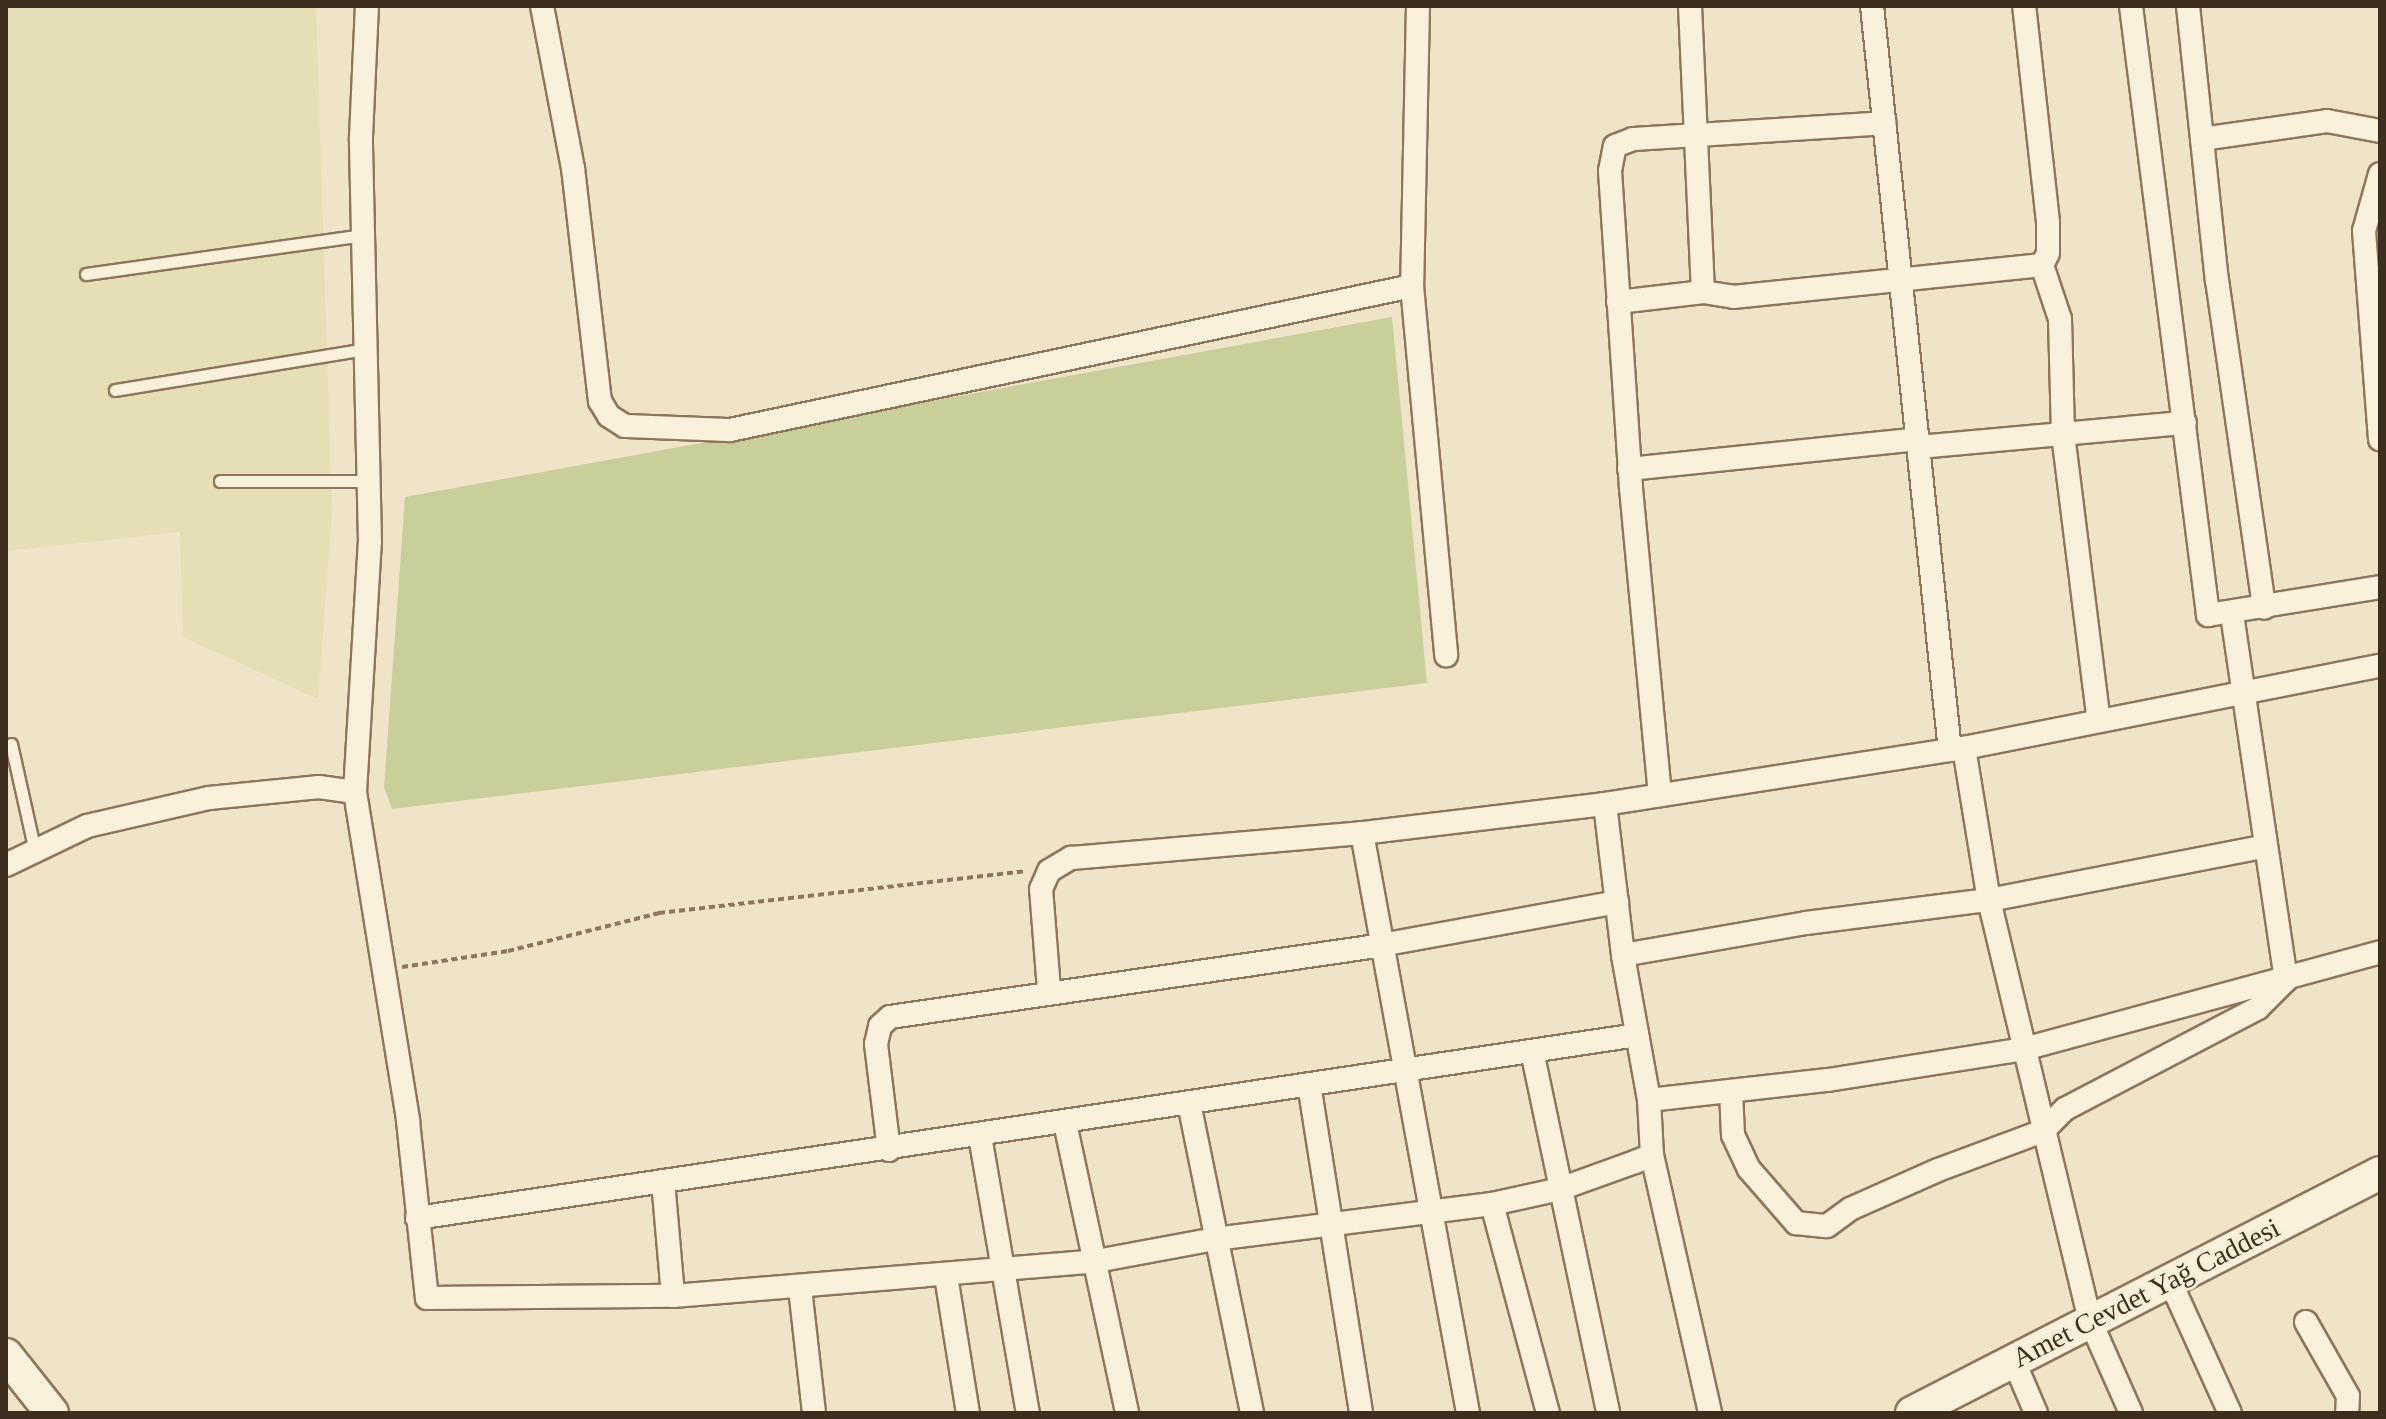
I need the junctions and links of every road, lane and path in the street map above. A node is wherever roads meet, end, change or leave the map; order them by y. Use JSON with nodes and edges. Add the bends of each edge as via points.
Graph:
{"nodes":[{"id":1,"x":367,"y":6,"type":"edge"},
{"id":2,"x":542,"y":6,"type":"edge"},
{"id":3,"x":1418,"y":6,"type":"edge"},
{"id":4,"x":1690,"y":6,"type":"edge"},
{"id":5,"x":1872,"y":6,"type":"edge"},
{"id":6,"x":2024,"y":6,"type":"edge"},
{"id":7,"x":2131,"y":6,"type":"edge"},
{"id":8,"x":2188,"y":6,"type":"edge"},
{"id":9,"x":1884,"y":123,"type":"junction"},
{"id":10,"x":2380,"y":131,"type":"edge"},
{"id":11,"x":1696,"y":135,"type":"junction"},
{"id":12,"x":2202,"y":139,"type":"junction"},
{"id":13,"x":2380,"y":174,"type":"edge"},
{"id":14,"x":363,"y":235,"type":"junction"},
{"id":15,"x":2373,"y":253,"type":"edge"},
{"id":16,"x":2042,"y":265,"type":"junction"},
{"id":17,"x":86,"y":274,"type":"dead end"},
{"id":18,"x":1901,"y":277,"type":"junction"},
{"id":19,"x":1412,"y":286,"type":"junction"},
{"id":20,"x":1703,"y":292,"type":"junction"},
{"id":21,"x":1618,"y":302,"type":"junction"},
{"id":22,"x":366,"y":349,"type":"junction"},
{"id":23,"x":115,"y":390,"type":"dead end"},
{"id":24,"x":2185,"y":423,"type":"junction"},
{"id":25,"x":2063,"y":434,"type":"junction"},
{"id":26,"x":2380,"y":439,"type":"edge"},
{"id":27,"x":1919,"y":443,"type":"junction"},
{"id":28,"x":1629,"y":469,"type":"junction"},
{"id":29,"x":220,"y":481,"type":"dead end"},
{"id":30,"x":369,"y":481,"type":"junction"},
{"id":31,"x":2380,"y":587,"type":"edge"},
{"id":32,"x":2264,"y":608,"type":"junction"},
{"id":33,"x":2232,"y":614,"type":"junction"},
{"id":34,"x":1446,"y":655,"type":"dead end"},
{"id":35,"x":2380,"y":666,"type":"edge"},
{"id":36,"x":2243,"y":692,"type":"junction"},
{"id":37,"x":2099,"y":721,"type":"junction"},
{"id":38,"x":11,"y":744,"type":"dead end"},
{"id":39,"x":1957,"y":749,"type":"junction"},
{"id":40,"x":355,"y":792,"type":"junction"},
{"id":41,"x":1660,"y":795,"type":"junction"},
{"id":42,"x":1605,"y":804,"type":"junction"},
{"id":43,"x":1362,"y":833,"type":"junction"},
{"id":44,"x":2266,"y":846,"type":"junction"},
{"id":45,"x":34,"y":847,"type":"junction"},
{"id":46,"x":6,"y":865,"type":"edge"},
{"id":47,"x":1049,"y":871,"type":"junction"},
{"id":48,"x":1989,"y":900,"type":"junction"},
{"id":49,"x":1617,"y":902,"type":"junction"},
{"id":50,"x":1381,"y":945,"type":"junction"},
{"id":51,"x":2380,"y":952,"type":"edge"},
{"id":52,"x":1623,"y":955,"type":"junction"},
{"id":53,"x":384,"y":970,"type":"junction"},
{"id":54,"x":2286,"y":980,"type":"junction"},
{"id":55,"x":1049,"y":990,"type":"junction"},
{"id":56,"x":1637,"y":1035,"type":"junction"},
{"id":57,"x":2024,"y":1049,"type":"junction"},
{"id":58,"x":1532,"y":1051,"type":"junction"},
{"id":59,"x":1407,"y":1070,"type":"junction"},
{"id":60,"x":1309,"y":1084,"type":"junction"},
{"id":61,"x":1731,"y":1091,"type":"junction"},
{"id":62,"x":1649,"y":1100,"type":"junction"},
{"id":63,"x":1189,"y":1103,"type":"junction"},
{"id":64,"x":1065,"y":1123,"type":"junction"},
{"id":65,"x":2043,"y":1131,"type":"junction"},
{"id":66,"x":980,"y":1136,"type":"junction"},
{"id":67,"x":889,"y":1150,"type":"junction"},
{"id":68,"x":1652,"y":1155,"type":"junction"},
{"id":69,"x":2380,"y":1173,"type":"edge"},
{"id":70,"x":663,"y":1181,"type":"junction"},
{"id":71,"x":1560,"y":1189,"type":"junction"},
{"id":72,"x":1492,"y":1204,"type":"junction"},
{"id":73,"x":1433,"y":1211,"type":"junction"},
{"id":74,"x":417,"y":1218,"type":"junction"},
{"id":75,"x":1333,"y":1223,"type":"junction"},
{"id":76,"x":1215,"y":1239,"type":"junction"},
{"id":77,"x":1091,"y":1262,"type":"junction"},
{"id":78,"x":1005,"y":1270,"type":"junction"},
{"id":79,"x":946,"y":1276,"type":"junction"},
{"id":80,"x":2171,"y":1283,"type":"junction"},
{"id":81,"x":800,"y":1288,"type":"junction"},
{"id":82,"x":673,"y":1296,"type":"junction"},
{"id":83,"x":2089,"y":1318,"type":"junction"},
{"id":84,"x":2306,"y":1322,"type":"dead end"},
{"id":85,"x":6,"y":1355,"type":"edge"},
{"id":86,"x":2013,"y":1359,"type":"junction"},
{"id":87,"x":1931,"y":1409,"type":"edge"},
{"id":88,"x":52,"y":1413,"type":"edge"},
{"id":89,"x":814,"y":1413,"type":"edge"},
{"id":90,"x":968,"y":1413,"type":"edge"},
{"id":91,"x":1028,"y":1413,"type":"edge"},
{"id":92,"x":1127,"y":1413,"type":"edge"},
{"id":93,"x":1252,"y":1413,"type":"edge"},
{"id":94,"x":1361,"y":1413,"type":"edge"},
{"id":95,"x":1468,"y":1413,"type":"edge"},
{"id":96,"x":1548,"y":1413,"type":"edge"},
{"id":97,"x":1608,"y":1413,"type":"edge"},
{"id":98,"x":1710,"y":1413,"type":"edge"},
{"id":99,"x":2036,"y":1413,"type":"edge"},
{"id":100,"x":2131,"y":1413,"type":"edge"},
{"id":101,"x":2230,"y":1413,"type":"edge"},
{"id":102,"x":2347,"y":1413,"type":"edge"}],
"edges":[{"from":1,"to":14,"type":"street"},
{"from":2,"to":19,"type":"street","via":[[573,168],[600,401],[609,416],[625,426],[730,430]]},
{"from":3,"to":19,"type":"street"},
{"from":4,"to":11,"type":"street"},
{"from":5,"to":9,"type":"street"},
{"from":6,"to":16,"type":"street","via":[[2048,222],[2048,253]]},
{"from":7,"to":24,"type":"street"},
{"from":8,"to":12,"type":"street"},
{"from":9,"to":11,"type":"street"},
{"from":9,"to":18,"type":"street"},
{"from":10,"to":12,"type":"street","via":[[2327,121]]},
{"from":11,"to":20,"type":"street"},
{"from":11,"to":21,"type":"street","via":[[1633,139],[1615,146],[1610,171]]},
{"from":12,"to":32,"type":"street"},
{"from":13,"to":15,"type":"street","via":[[2364,231]]},
{"from":14,"to":17,"type":"lane"},
{"from":14,"to":22,"type":"street"},
{"from":15,"to":26,"type":"street"},
{"from":16,"to":18,"type":"street"},
{"from":16,"to":25,"type":"street","via":[[2060,319]]},
{"from":18,"to":20,"type":"street","via":[[1733,297]]},
{"from":18,"to":27,"type":"street"},
{"from":19,"to":34,"type":"street"},
{"from":20,"to":21,"type":"street"},
{"from":21,"to":28,"type":"street"},
{"from":22,"to":23,"type":"lane"},
{"from":22,"to":30,"type":"street"},
{"from":24,"to":25,"type":"street"},
{"from":24,"to":33,"type":"street","via":[[2208,615]]},
{"from":25,"to":27,"type":"street"},
{"from":25,"to":37,"type":"street"},
{"from":27,"to":28,"type":"street"},
{"from":27,"to":39,"type":"street"},
{"from":28,"to":41,"type":"street"},
{"from":29,"to":30,"type":"lane"},
{"from":30,"to":40,"type":"street"},
{"from":31,"to":32,"type":"street"},
{"from":32,"to":33,"type":"street"},
{"from":33,"to":36,"type":"street"},
{"from":35,"to":36,"type":"street"},
{"from":36,"to":37,"type":"street"},
{"from":36,"to":44,"type":"street"},
{"from":37,"to":39,"type":"street"},
{"from":38,"to":45,"type":"lane"},
{"from":39,"to":41,"type":"street"},
{"from":39,"to":48,"type":"street"},
{"from":40,"to":45,"type":"street","via":[[319,787],[209,798],[87,826]]},
{"from":40,"to":53,"type":"street"},
{"from":41,"to":42,"type":"street"},
{"from":42,"to":43,"type":"street"},
{"from":42,"to":49,"type":"street"},
{"from":43,"to":47,"type":"street","via":[[1071,858]]},
{"from":43,"to":50,"type":"street"},
{"from":44,"to":48,"type":"street"},
{"from":44,"to":54,"type":"street"},
{"from":45,"to":46,"type":"street"},
{"from":47,"to":53,"type":"path","via":[[659,913],[508,951]]},
{"from":47,"to":55,"type":"street","via":[[1040,898]]},
{"from":48,"to":52,"type":"street","via":[[1806,923]]},
{"from":48,"to":57,"type":"street"},
{"from":49,"to":50,"type":"street"},
{"from":49,"to":52,"type":"street"},
{"from":50,"to":55,"type":"street"},
{"from":50,"to":59,"type":"street"},
{"from":51,"to":54,"type":"street"},
{"from":52,"to":56,"type":"street"},
{"from":53,"to":74,"type":"street"},
{"from":54,"to":57,"type":"street"},
{"from":54,"to":65,"type":"street","via":[[2258,1008],[2065,1109]]},
{"from":55,"to":67,"type":"street","via":[[890,1017],[880,1026],[876,1044]]},
{"from":56,"to":58,"type":"street"},
{"from":56,"to":62,"type":"street"},
{"from":57,"to":61,"type":"street"},
{"from":57,"to":65,"type":"street"},
{"from":58,"to":59,"type":"street"},
{"from":58,"to":71,"type":"street"},
{"from":59,"to":60,"type":"street"},
{"from":59,"to":73,"type":"street"},
{"from":60,"to":63,"type":"street"},
{"from":60,"to":75,"type":"street"},
{"from":61,"to":62,"type":"street"},
{"from":61,"to":65,"type":"street","via":[[1733,1135],[1749,1169],[1782,1211],[1809,1228],[1827,1226],[1850,1209],[1938,1170]]},
{"from":62,"to":68,"type":"street"},
{"from":63,"to":64,"type":"street"},
{"from":63,"to":76,"type":"street"},
{"from":64,"to":66,"type":"street"},
{"from":64,"to":77,"type":"street"},
{"from":65,"to":83,"type":"street"},
{"from":66,"to":67,"type":"street"},
{"from":66,"to":78,"type":"street"},
{"from":67,"to":70,"type":"street"},
{"from":68,"to":71,"type":"street"},
{"from":68,"to":98,"type":"street"},
{"from":69,"to":80,"type":"street","name":"Amet Cevdet Yağ Caddesi"},
{"from":70,"to":74,"type":"street"},
{"from":70,"to":82,"type":"street"},
{"from":71,"to":72,"type":"street"},
{"from":71,"to":97,"type":"street"},
{"from":72,"to":73,"type":"street"},
{"from":72,"to":96,"type":"street"},
{"from":73,"to":75,"type":"street"},
{"from":73,"to":95,"type":"street"},
{"from":74,"to":82,"type":"street","via":[[427,1298]]},
{"from":75,"to":76,"type":"street"},
{"from":75,"to":94,"type":"street"},
{"from":76,"to":77,"type":"street"},
{"from":76,"to":93,"type":"street"},
{"from":77,"to":78,"type":"street"},
{"from":77,"to":92,"type":"street"},
{"from":78,"to":79,"type":"street"},
{"from":78,"to":91,"type":"street"},
{"from":79,"to":81,"type":"street"},
{"from":79,"to":90,"type":"street"},
{"from":80,"to":83,"type":"street","name":"Amet Cevdet Yağ Caddesi"},
{"from":80,"to":101,"type":"street"},
{"from":81,"to":82,"type":"street"},
{"from":81,"to":89,"type":"street"},
{"from":83,"to":86,"type":"street","name":"Amet Cevdet Yağ Caddesi"},
{"from":83,"to":100,"type":"street"},
{"from":84,"to":102,"type":"street","via":[[2348,1396]]},
{"from":85,"to":88,"type":"street"},
{"from":86,"to":87,"type":"street","name":"Amet Cevdet Yağ Caddesi"},
{"from":86,"to":99,"type":"street"}]}
